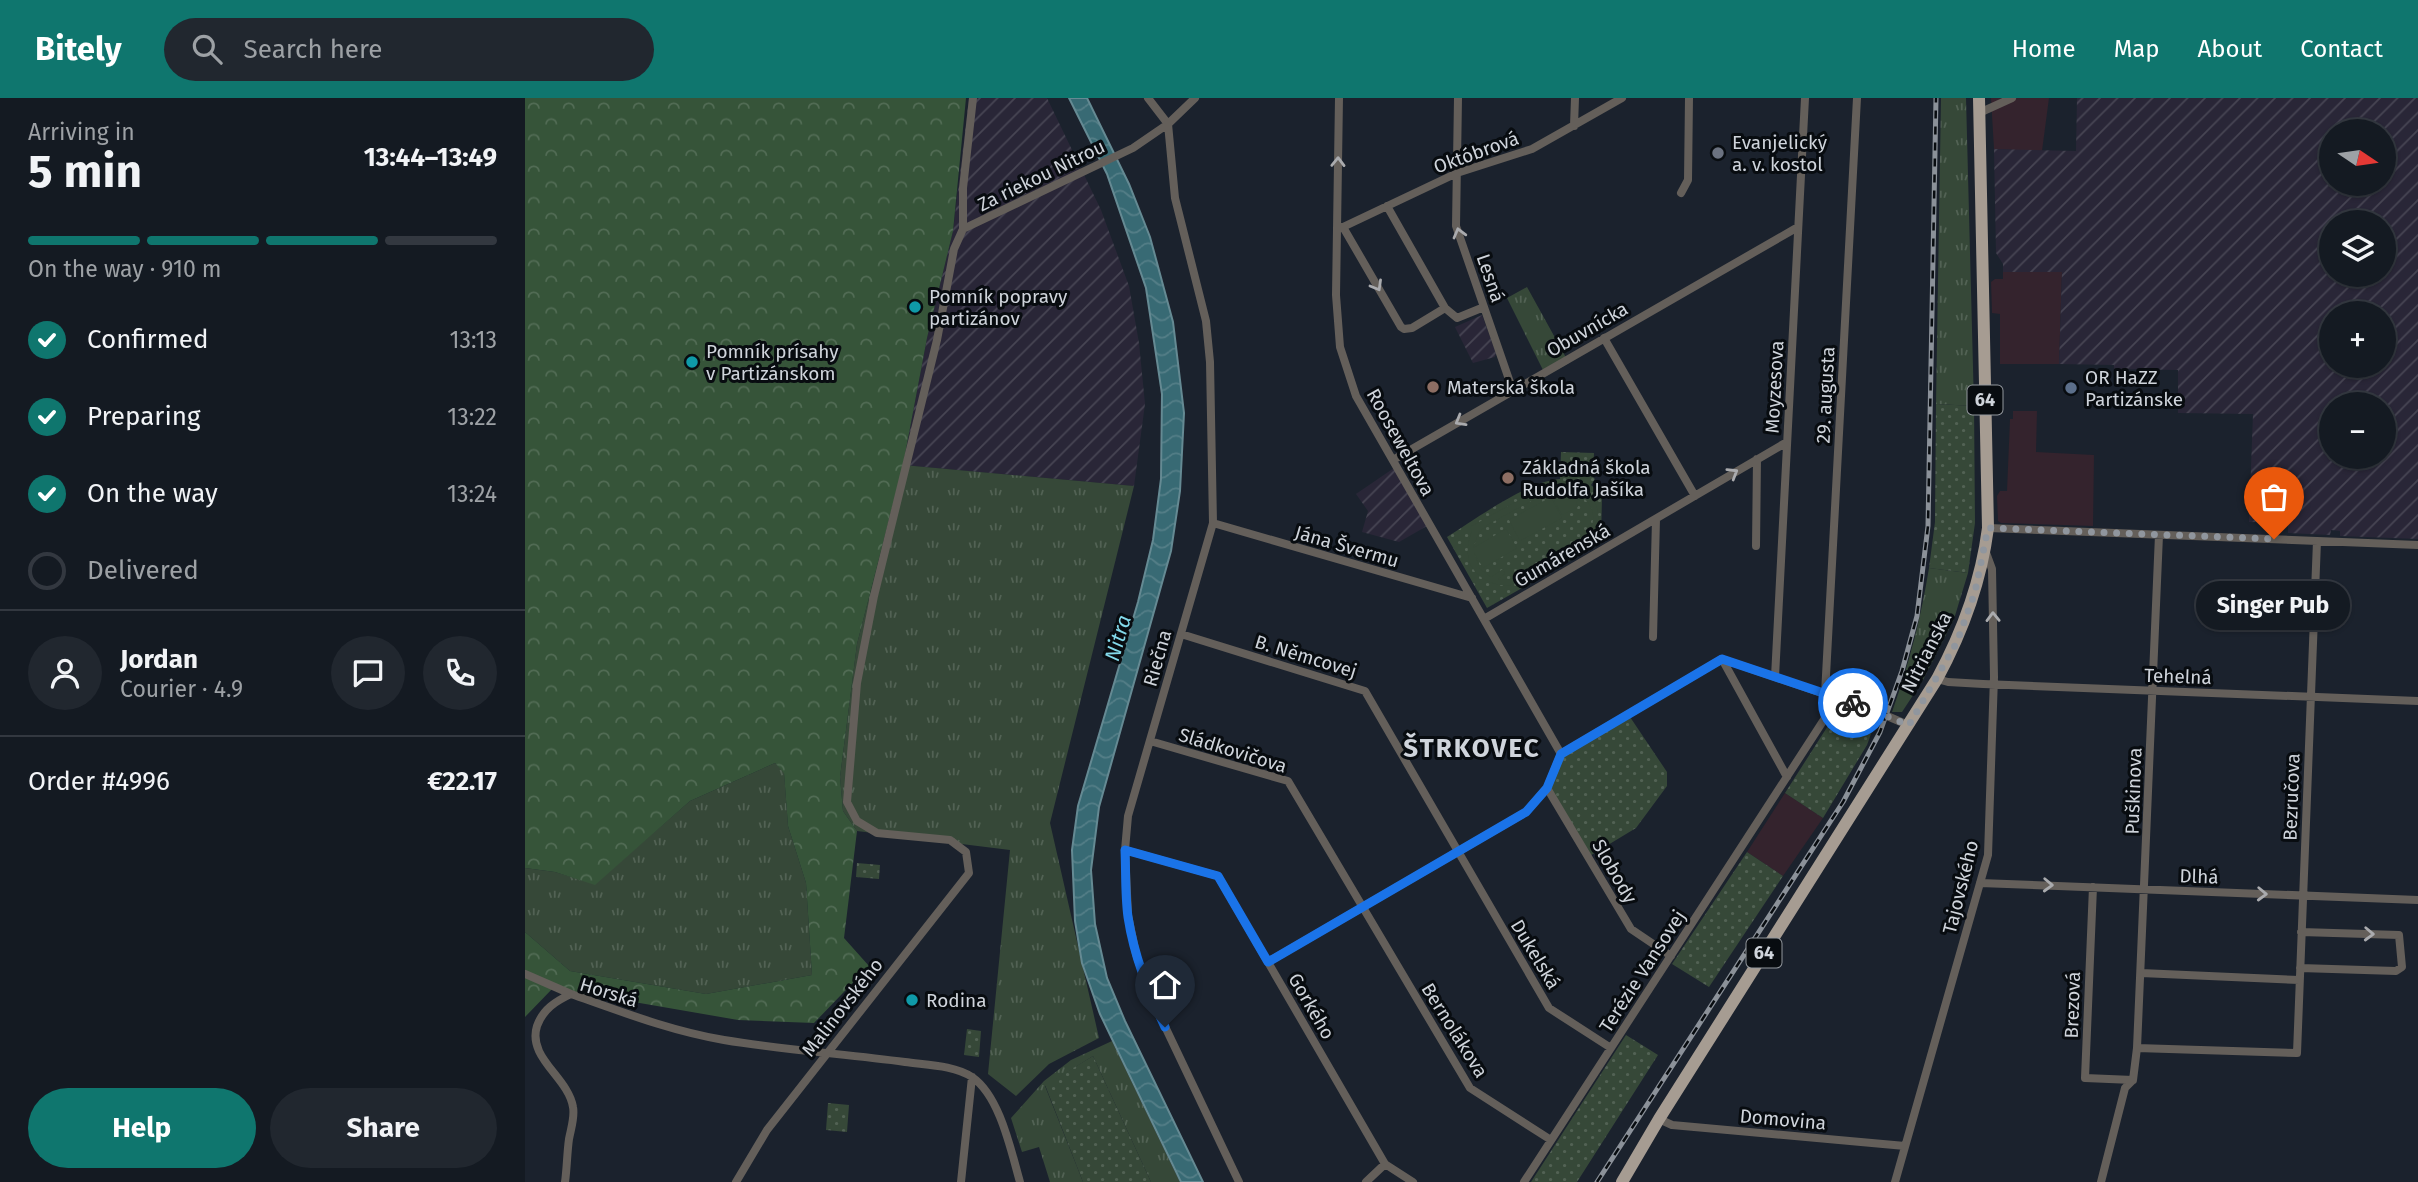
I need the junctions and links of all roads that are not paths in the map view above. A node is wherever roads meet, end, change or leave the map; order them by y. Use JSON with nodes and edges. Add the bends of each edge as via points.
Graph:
{"nodes":[{"id":1,"x":973,"y":98,"type":"edge"},
{"id":2,"x":1148,"y":98,"type":"edge"},
{"id":3,"x":1195,"y":98,"type":"edge"},
{"id":4,"x":1339,"y":98,"type":"edge"},
{"id":5,"x":1458,"y":98,"type":"edge"},
{"id":6,"x":1575,"y":98,"type":"edge"},
{"id":7,"x":1622,"y":98,"type":"edge"},
{"id":8,"x":1689,"y":98,"type":"edge"},
{"id":9,"x":1805,"y":98,"type":"edge"},
{"id":10,"x":1857,"y":98,"type":"edge"},
{"id":11,"x":1979,"y":98,"type":"edge"},
{"id":12,"x":2011,"y":98,"type":"edge"},
{"id":13,"x":1979,"y":113,"type":"junction"},
{"id":14,"x":1168,"y":124,"type":"junction"},
{"id":15,"x":1574,"y":126,"type":"junction"},
{"id":16,"x":1457,"y":173,"type":"junction"},
{"id":17,"x":1681,"y":193,"type":"dead end"},
{"id":18,"x":1387,"y":206,"type":"junction"},
{"id":19,"x":1340,"y":227,"type":"junction"},
{"id":20,"x":1798,"y":227,"type":"junction"},
{"id":21,"x":963,"y":229,"type":"junction"},
{"id":22,"x":1484,"y":307,"type":"junction"},
{"id":23,"x":1445,"y":308,"type":"junction"},
{"id":24,"x":1604,"y":338,"type":"junction"},
{"id":25,"x":1513,"y":391,"type":"junction"},
{"id":26,"x":1787,"y":442,"type":"junction"},
{"id":27,"x":1758,"y":459,"type":"junction"},
{"id":28,"x":1393,"y":460,"type":"junction"},
{"id":29,"x":1695,"y":496,"type":"junction"},
{"id":30,"x":1656,"y":519,"type":"junction"},
{"id":31,"x":1213,"y":523,"type":"junction"},
{"id":32,"x":1988,"y":528,"type":"junction"},
{"id":33,"x":2159,"y":535,"type":"junction"},
{"id":34,"x":2317,"y":541,"type":"junction"},
{"id":35,"x":2418,"y":545,"type":"edge"},
{"id":36,"x":1756,"y":546,"type":"dead end"},
{"id":37,"x":1985,"y":550,"type":"junction"},
{"id":38,"x":1472,"y":598,"type":"junction"},
{"id":39,"x":1484,"y":619,"type":"junction"},
{"id":40,"x":1181,"y":634,"type":"junction"},
{"id":41,"x":1653,"y":637,"type":"dead end"},
{"id":42,"x":1722,"y":659,"type":"junction"},
{"id":43,"x":1775,"y":677,"type":"junction"},
{"id":44,"x":1937,"y":679,"type":"junction"},
{"id":45,"x":1994,"y":684,"type":"junction"},
{"id":46,"x":2153,"y":691,"type":"junction"},
{"id":47,"x":1825,"y":694,"type":"junction"},
{"id":48,"x":2311,"y":697,"type":"junction"},
{"id":49,"x":1837,"y":698,"type":"junction"},
{"id":50,"x":2418,"y":702,"type":"edge"},
{"id":51,"x":1909,"y":725,"type":"junction"},
{"id":52,"x":1150,"y":741,"type":"junction"},
{"id":53,"x":1561,"y":754,"type":"junction"},
{"id":54,"x":1787,"y":777,"type":"junction"},
{"id":55,"x":1547,"y":788,"type":"junction"},
{"id":56,"x":1125,"y":850,"type":"junction"},
{"id":57,"x":1457,"y":852,"type":"junction"},
{"id":58,"x":1980,"y":883,"type":"junction"},
{"id":59,"x":2093,"y":887,"type":"junction"},
{"id":60,"x":2145,"y":889,"type":"junction"},
{"id":61,"x":2302,"y":895,"type":"junction"},
{"id":62,"x":2418,"y":900,"type":"edge"},
{"id":63,"x":1363,"y":907,"type":"junction"},
{"id":64,"x":2301,"y":932,"type":"junction"},
{"id":65,"x":1671,"y":956,"type":"junction"},
{"id":66,"x":1268,"y":962,"type":"junction"},
{"id":67,"x":2299,"y":968,"type":"junction"},
{"id":68,"x":2141,"y":973,"type":"junction"},
{"id":69,"x":525,"y":974,"type":"edge"},
{"id":70,"x":2299,"y":980,"type":"junction"},
{"id":71,"x":571,"y":994,"type":"junction"},
{"id":72,"x":1611,"y":1048,"type":"junction"},
{"id":73,"x":2137,"y":1048,"type":"junction"},
{"id":74,"x":809,"y":1050,"type":"junction"},
{"id":75,"x":827,"y":1052,"type":"junction"},
{"id":76,"x":816,"y":1065,"type":"junction"},
{"id":77,"x":972,"y":1077,"type":"junction"},
{"id":78,"x":2133,"y":1080,"type":"junction"},
{"id":79,"x":1659,"y":1119,"type":"junction"},
{"id":80,"x":1551,"y":1140,"type":"junction"},
{"id":81,"x":1905,"y":1146,"type":"junction"},
{"id":82,"x":1385,"y":1164,"type":"junction"},
{"id":83,"x":565,"y":1182,"type":"edge"},
{"id":84,"x":736,"y":1182,"type":"edge"},
{"id":85,"x":961,"y":1182,"type":"edge"},
{"id":86,"x":1020,"y":1182,"type":"edge"},
{"id":87,"x":1239,"y":1182,"type":"edge"},
{"id":88,"x":1366,"y":1182,"type":"edge"},
{"id":89,"x":1413,"y":1182,"type":"edge"},
{"id":90,"x":1524,"y":1182,"type":"edge"},
{"id":91,"x":1622,"y":1182,"type":"edge"},
{"id":92,"x":1895,"y":1182,"type":"edge"},
{"id":93,"x":2101,"y":1182,"type":"edge"}],
"edges":[{"from":1,"to":21,"type":"street"},
{"from":2,"to":14,"type":"street"},
{"from":3,"to":14,"type":"street","name":"Za riekou Nitrou"},
{"from":19,"to":4,"type":"street","name":"Rooseweltova","one_way":true},
{"from":5,"to":16,"type":"street","name":"Lesná"},
{"from":6,"to":15,"type":"street"},
{"from":7,"to":15,"type":"street","name":"Októbrová"},
{"from":8,"to":17,"type":"street","via":[[1688,180]]},
{"from":9,"to":20,"type":"street","name":"Moyzesova"},
{"from":10,"to":47,"type":"street","name":"29. augusta"},
{"from":11,"to":13,"type":"main road","name":"Nitrianska","number":"64"},
{"from":12,"to":13,"type":"street"},
{"from":13,"to":32,"type":"main road","name":"Nitrianska","number":"64"},
{"from":14,"to":21,"type":"street","name":"Za riekou Nitrou","via":[[1132,149]]},
{"from":14,"to":31,"type":"street","name":"Riečna","via":[[1175,198],[1207,334]]},
{"from":15,"to":16,"type":"street","name":"Októbrová","via":[[1532,149]]},
{"from":16,"to":18,"type":"street","name":"Októbrová"},
{"from":22,"to":16,"type":"street","name":"Lesná","one_way":true,"via":[[1456,226]]},
{"from":18,"to":19,"type":"street","name":"Októbrová"},
{"from":18,"to":23,"type":"street"},
{"from":19,"to":23,"type":"street","one_way":true,"via":[[1401,327],[1412,328]]},
{"from":19,"to":28,"type":"street","name":"Rooseweltova","via":[[1336,295],[1340,347],[1356,396]]},
{"from":20,"to":24,"type":"street","name":"Obuvnícka"},
{"from":20,"to":26,"type":"street","name":"Moyzesova"},
{"from":21,"to":75,"type":"street","name":"Malinovského","via":[[954,249],[937,340],[874,596],[857,683],[846,802],[857,821],[877,833],[950,840],[966,852],[969,873]]},
{"from":22,"to":23,"type":"street","via":[[1457,318]]},
{"from":22,"to":25,"type":"street","name":"Lesná"},
{"from":24,"to":25,"type":"street","name":"Obuvnícka"},
{"from":24,"to":29,"type":"street"},
{"from":25,"to":28,"type":"street","name":"Obuvnícka","one_way":true},
{"from":26,"to":27,"type":"street","name":"Gumárenská"},
{"from":26,"to":43,"type":"street","name":"Moyzesova"},
{"from":29,"to":27,"type":"street","name":"Gumárenská","one_way":true},
{"from":27,"to":36,"type":"street"},
{"from":28,"to":38,"type":"street","name":"Rooseweltova"},
{"from":29,"to":30,"type":"street","name":"Gumárenská"},
{"from":30,"to":39,"type":"street","name":"Gumárenská"},
{"from":30,"to":41,"type":"street"},
{"from":31,"to":38,"type":"street","name":"Jána Švermu"},
{"from":31,"to":40,"type":"street","name":"Riečna"},
{"from":32,"to":33,"type":"street"},
{"from":32,"to":37,"type":"main road","name":"Nitrianska","number":"64"},
{"from":33,"to":34,"type":"street"},
{"from":33,"to":46,"type":"street","name":"Puškinova"},
{"from":34,"to":35,"type":"street"},
{"from":34,"to":48,"type":"street","name":"Bezručova"},
{"from":37,"to":44,"type":"main road","name":"Nitrianska","number":"64","via":[[1957,642]]},
{"from":45,"to":37,"type":"street","name":"Tajovského","one_way":true,"via":[[1992,569]]},
{"from":38,"to":39,"type":"street","name":"Rooseweltova"},
{"from":39,"to":53,"type":"street","name":"Rooseweltova"},
{"from":40,"to":52,"type":"street","name":"Riečna"},
{"from":40,"to":57,"type":"street","name":"B. Němcovej","via":[[1365,691]]},
{"from":42,"to":43,"type":"street"},
{"from":42,"to":53,"type":"street"},
{"from":42,"to":54,"type":"street"},
{"from":43,"to":47,"type":"street"},
{"from":44,"to":45,"type":"street","name":"Tehelná"},
{"from":44,"to":51,"type":"main road","name":"Nitrianska","number":"64"},
{"from":45,"to":46,"type":"street","name":"Tehelná"},
{"from":45,"to":58,"type":"street","name":"Tajovského","via":[[1988,855]]},
{"from":46,"to":48,"type":"street","name":"Tehelná"},
{"from":46,"to":60,"type":"street","name":"Puškinova"},
{"from":47,"to":49,"type":"street"},
{"from":48,"to":50,"type":"street","name":"Tehelná"},
{"from":48,"to":61,"type":"street","name":"Bezručova"},
{"from":49,"to":51,"type":"street"},
{"from":49,"to":54,"type":"street","name":"Terézie Vansovej"},
{"from":51,"to":79,"type":"main road","name":"Nitrianska","number":"64"},
{"from":52,"to":56,"type":"street","name":"Riečna","via":[[1128,816]]},
{"from":52,"to":63,"type":"street","name":"Sládkovičova","via":[[1288,781]]},
{"from":53,"to":55,"type":"street"},
{"from":54,"to":65,"type":"street","name":"Terézie Vansovej"},
{"from":55,"to":57,"type":"street","via":[[1526,812]]},
{"from":55,"to":65,"type":"street","name":"Slobody","via":[[1630,929]]},
{"from":56,"to":66,"type":"street","name":"Gorkého","via":[[1218,876]]},
{"from":56,"to":87,"type":"street","name":"Riečna","via":[[1128,915],[1142,975]]},
{"from":57,"to":63,"type":"street"},
{"from":57,"to":72,"type":"street","name":"Dukelská","via":[[1549,1008]]},
{"from":58,"to":59,"type":"street","name":"Dlhá","one_way":true},
{"from":58,"to":81,"type":"street","name":"Tajovského"},
{"from":59,"to":60,"type":"street","name":"Dlhá"},
{"from":59,"to":78,"type":"street","name":"Brezová","via":[[2085,1078]]},
{"from":60,"to":61,"type":"street","name":"Dlhá","one_way":true},
{"from":60,"to":68,"type":"street","name":"Puškinova"},
{"from":61,"to":62,"type":"street","name":"Dlhá"},
{"from":61,"to":64,"type":"street","name":"Bezručova"},
{"from":63,"to":66,"type":"street"},
{"from":63,"to":80,"type":"street","name":"Bernolákova","via":[[1469,1088]]},
{"from":64,"to":67,"type":"street","name":"Bezručova"},
{"from":64,"to":67,"type":"street","one_way":true,"via":[[2399,935],[2402,967],[2396,971]]},
{"from":65,"to":72,"type":"street","name":"Terézie Vansovej"},
{"from":66,"to":82,"type":"street","name":"Gorkého"},
{"from":67,"to":70,"type":"street","name":"Bezručova"},
{"from":68,"to":70,"type":"street"},
{"from":68,"to":73,"type":"street","name":"Puškinova"},
{"from":69,"to":71,"type":"street"},
{"from":70,"to":73,"type":"street","name":"Bezručova","via":[[2297,1053]]},
{"from":71,"to":74,"type":"street","name":"Horská","via":[[668,1028]]},
{"from":71,"to":83,"type":"street","name":"Horská","via":[[549,1007],[539,1020],[535,1044],[574,1109]]},
{"from":72,"to":80,"type":"street","name":"Terézie Vansovej"},
{"from":73,"to":78,"type":"street","name":"Puškinova"},
{"from":74,"to":75,"type":"street","name":"Horská"},
{"from":74,"to":76,"type":"street"},
{"from":75,"to":76,"type":"street","name":"Malinovského"},
{"from":75,"to":77,"type":"street","name":"Horská","via":[[953,1070]]},
{"from":76,"to":84,"type":"street","name":"Malinovského","via":[[767,1130]]},
{"from":77,"to":85,"type":"street"},
{"from":77,"to":86,"type":"street","via":[[987,1092],[1001,1119]]},
{"from":78,"to":93,"type":"street","name":"Puškinova","via":[[2125,1088]]},
{"from":79,"to":81,"type":"street","name":"Domovina","via":[[1672,1125]]},
{"from":79,"to":91,"type":"main road","name":"Nitrianska","number":"64"},
{"from":80,"to":90,"type":"street","name":"Terézie Vansovej"},
{"from":81,"to":92,"type":"street","name":"Tajovského"},
{"from":82,"to":88,"type":"street"},
{"from":82,"to":89,"type":"street","name":"Gorkého"}]}
